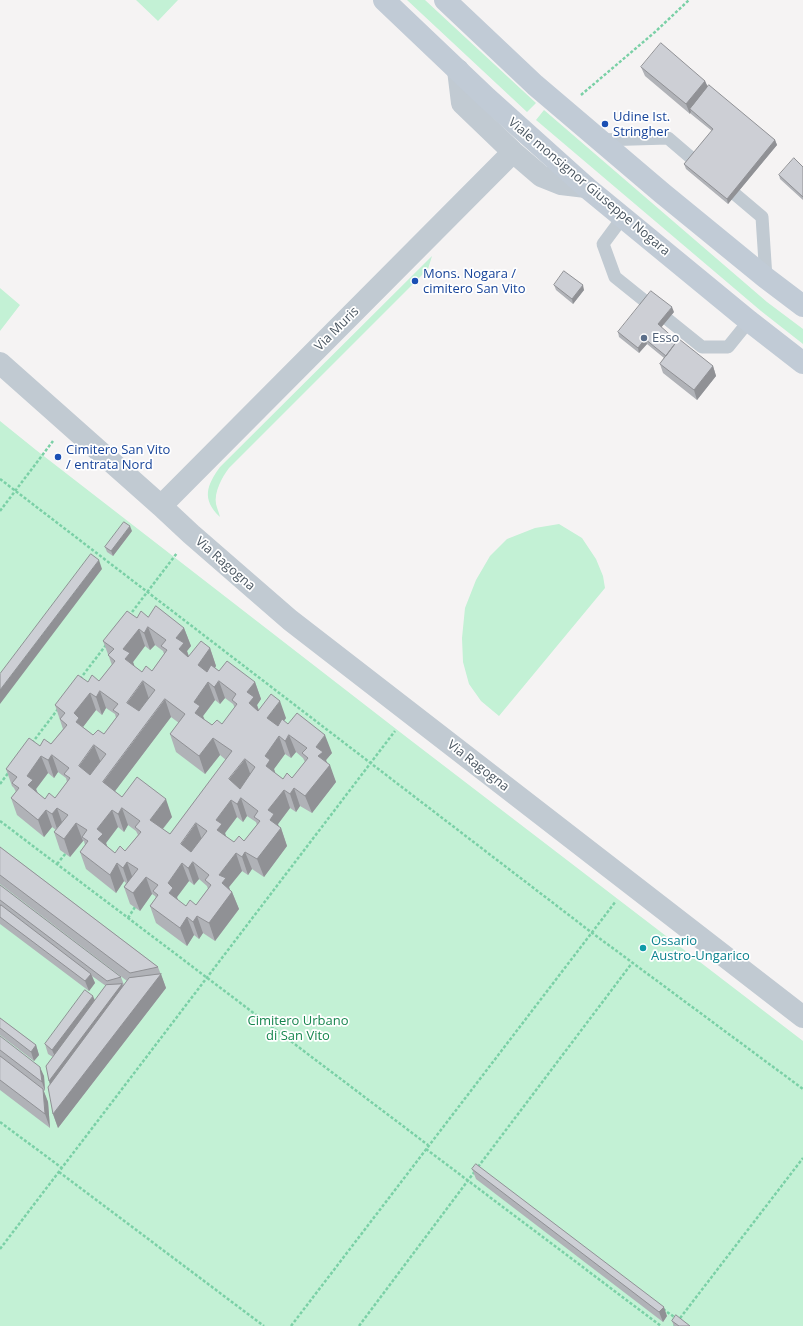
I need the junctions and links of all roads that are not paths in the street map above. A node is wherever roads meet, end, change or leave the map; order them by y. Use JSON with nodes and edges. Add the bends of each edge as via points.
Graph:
{"nodes":[{"id":1,"x":384,"y":0,"type":"edge"},
{"id":2,"x":445,"y":0,"type":"edge"},
{"id":3,"x":458,"y":70,"type":"junction"},
{"id":4,"x":600,"y":140,"type":"junction"},
{"id":5,"x":513,"y":152,"type":"junction"},
{"id":6,"x":586,"y":187,"type":"junction"},
{"id":7,"x":623,"y":216,"type":"junction"},
{"id":8,"x":766,"y":278,"type":"junction"},
{"id":9,"x":803,"y":306,"type":"edge"},
{"id":10,"x":749,"y":321,"type":"junction"},
{"id":11,"x":0,"y":363,"type":"edge"},
{"id":12,"x":803,"y":363,"type":"edge"},
{"id":13,"x":161,"y":506,"type":"junction"},
{"id":14,"x":803,"y":1017,"type":"edge"}],
"edges":[{"from":1,"to":3,"type":"main road","name":"Viale monsignor Giuseppe Nogara"},
{"from":2,"to":4,"type":"main road","via":[[512,64]]},
{"from":3,"to":5,"type":"street","via":[[462,103]]},
{"from":3,"to":6,"type":"main road","name":"Viale monsignor Giuseppe Nogara"},
{"from":4,"to":8,"type":"main road"},
{"from":4,"to":8,"type":"lane","via":[[668,138],[762,217]]},
{"from":5,"to":6,"type":"street","via":[[541,176],[561,184]]},
{"from":5,"to":13,"type":"street","name":"Via Muris"},
{"from":6,"to":7,"type":"main road","name":"Viale monsignor Giuseppe Nogara"},
{"from":7,"to":10,"type":"main road","name":"Viale monsignor Giuseppe Nogara"},
{"from":7,"to":10,"type":"lane","via":[[603,244],[615,277],[702,347],[728,347]]},
{"from":8,"to":9,"type":"main road"},
{"from":10,"to":12,"type":"main road","name":"Viale monsignor Giuseppe Nogara"},
{"from":11,"to":13,"type":"street","name":"Via Ragogna"},
{"from":13,"to":14,"type":"street","name":"Via Ragogna","via":[[290,620]]}]}
